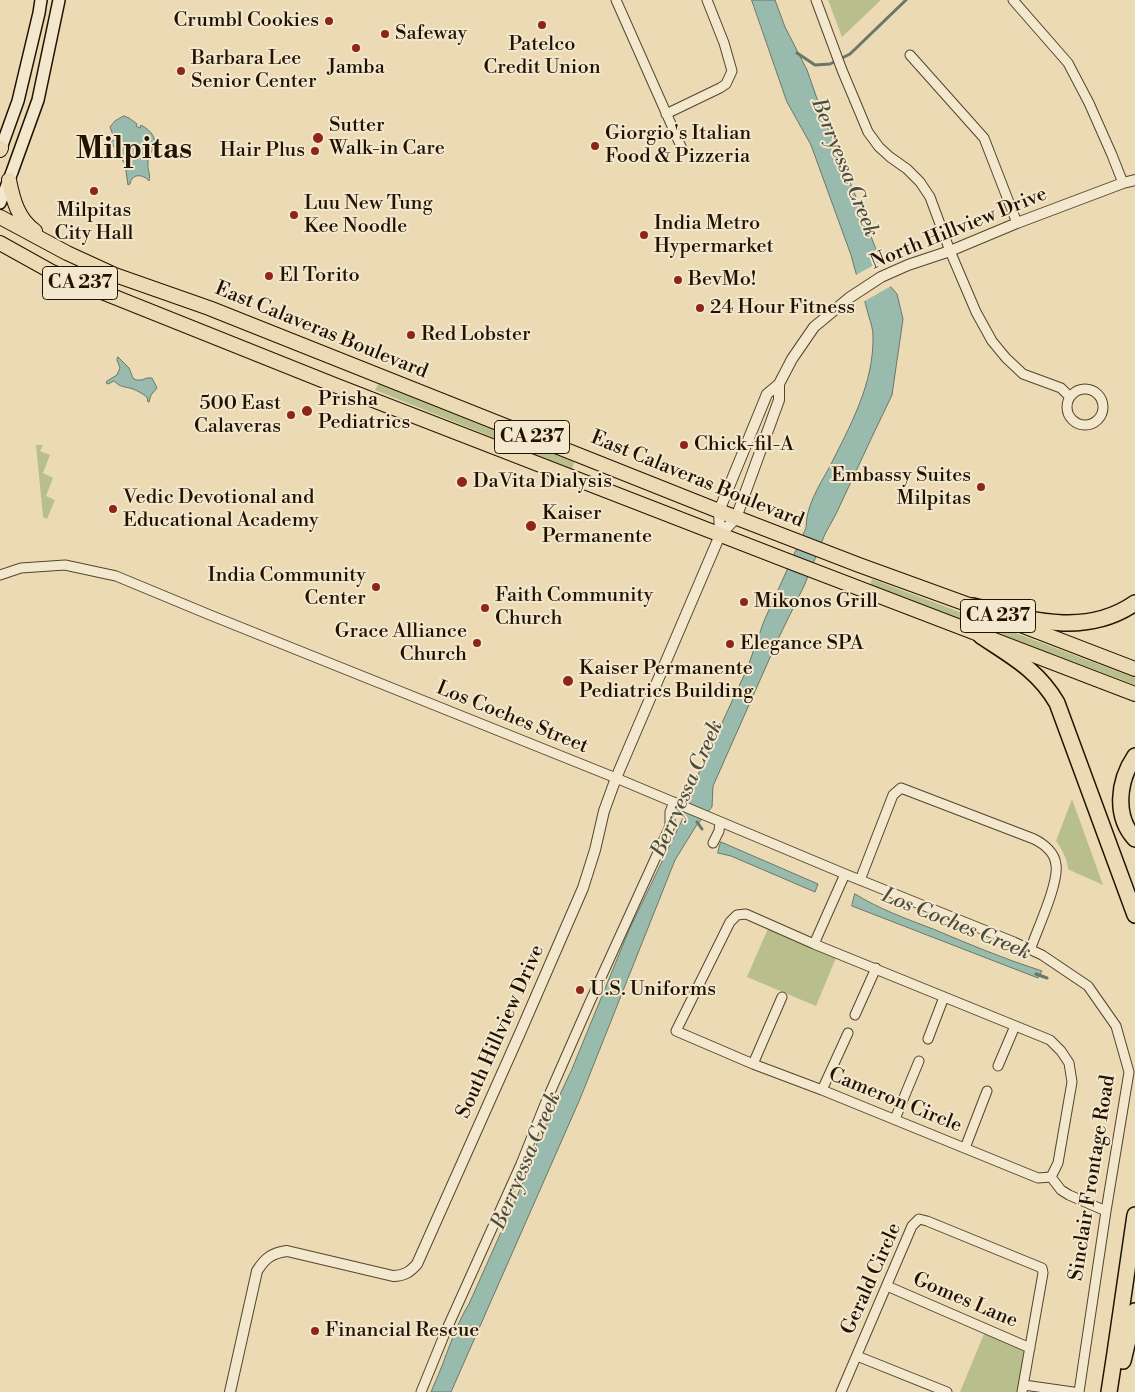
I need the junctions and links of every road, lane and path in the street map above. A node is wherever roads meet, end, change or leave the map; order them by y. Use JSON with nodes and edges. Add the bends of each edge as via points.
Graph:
{"nodes":[{"id":1,"x":42,"y":0,"type":"edge"},
{"id":2,"x":59,"y":0,"type":"edge"},
{"id":3,"x":616,"y":0,"type":"edge"},
{"id":4,"x":707,"y":0,"type":"edge"},
{"id":5,"x":816,"y":0,"type":"edge"},
{"id":6,"x":1013,"y":0,"type":"edge"},
{"id":7,"x":910,"y":55,"type":"dead end"},
{"id":8,"x":666,"y":114,"type":"junction"},
{"id":9,"x":0,"y":150,"type":"edge"},
{"id":10,"x":683,"y":151,"type":"dead end"},
{"id":11,"x":9,"y":180,"type":"junction"},
{"id":12,"x":1135,"y":180,"type":"edge"},
{"id":13,"x":1123,"y":183,"type":"junction"},
{"id":14,"x":0,"y":203,"type":"edge"},
{"id":15,"x":0,"y":216,"type":"edge"},
{"id":16,"x":1017,"y":223,"type":"junction"},
{"id":17,"x":0,"y":244,"type":"edge"},
{"id":18,"x":950,"y":251,"type":"junction"},
{"id":19,"x":67,"y":252,"type":"junction"},
{"id":20,"x":779,"y":384,"type":"junction"},
{"id":21,"x":1070,"y":398,"type":"junction"},
{"id":22,"x":719,"y":511,"type":"junction"},
{"id":23,"x":736,"y":518,"type":"junction"},
{"id":24,"x":720,"y":535,"type":"junction"},
{"id":25,"x":0,"y":574,"type":"edge"},
{"id":26,"x":1135,"y":603,"type":"edge"},
{"id":27,"x":973,"y":606,"type":"junction"},
{"id":28,"x":981,"y":636,"type":"junction"},
{"id":29,"x":1135,"y":669,"type":"edge"},
{"id":30,"x":1135,"y":694,"type":"edge"},
{"id":31,"x":1135,"y":756,"type":"edge"},
{"id":32,"x":616,"y":778,"type":"junction"},
{"id":33,"x":676,"y":803,"type":"junction"},
{"id":34,"x":718,"y":821,"type":"junction"},
{"id":35,"x":1135,"y":839,"type":"edge"},
{"id":36,"x":713,"y":843,"type":"dead end"},
{"id":37,"x":845,"y":874,"type":"junction"},
{"id":38,"x":860,"y":880,"type":"junction"},
{"id":39,"x":1135,"y":915,"type":"edge"},
{"id":40,"x":814,"y":944,"type":"junction"},
{"id":41,"x":1030,"y":950,"type":"junction"},
{"id":42,"x":876,"y":968,"type":"junction"},
{"id":43,"x":782,"y":997,"type":"dead end"},
{"id":44,"x":944,"y":997,"type":"junction"},
{"id":45,"x":855,"y":1015,"type":"dead end"},
{"id":46,"x":1015,"y":1026,"type":"junction"},
{"id":47,"x":848,"y":1033,"type":"dead end"},
{"id":48,"x":928,"y":1039,"type":"dead end"},
{"id":49,"x":919,"y":1061,"type":"dead end"},
{"id":50,"x":753,"y":1064,"type":"junction"},
{"id":51,"x":998,"y":1066,"type":"dead end"},
{"id":52,"x":822,"y":1090,"type":"junction"},
{"id":53,"x":987,"y":1091,"type":"dead end"},
{"id":54,"x":895,"y":1120,"type":"junction"},
{"id":55,"x":965,"y":1148,"type":"junction"},
{"id":56,"x":1051,"y":1177,"type":"junction"},
{"id":57,"x":1106,"y":1211,"type":"junction"},
{"id":58,"x":1135,"y":1215,"type":"edge"},
{"id":59,"x":886,"y":1286,"type":"junction"},
{"id":60,"x":1135,"y":1311,"type":"edge"},
{"id":61,"x":1030,"y":1348,"type":"junction"},
{"id":62,"x":857,"y":1356,"type":"junction"},
{"id":63,"x":1023,"y":1389,"type":"edge"},
{"id":64,"x":230,"y":1392,"type":"edge"},
{"id":65,"x":421,"y":1392,"type":"edge"},
{"id":66,"x":841,"y":1392,"type":"edge"},
{"id":67,"x":947,"y":1392,"type":"edge"},
{"id":68,"x":1073,"y":1392,"type":"edge"},
{"id":69,"x":1079,"y":1392,"type":"edge"},
{"id":70,"x":1109,"y":1392,"type":"edge"},
{"id":71,"x":1115,"y":1392,"type":"edge"}],
"edges":[{"from":1,"to":9,"type":"main road","via":[[18,101]]},
{"from":2,"to":11,"type":"main road","via":[[38,100]]},
{"from":3,"to":8,"type":"street"},
{"from":4,"to":8,"type":"street","via":[[732,71],[726,84],[720,88]]},
{"from":5,"to":18,"type":"street","via":[[868,132],[878,147],[920,182],[930,197]]},
{"from":6,"to":13,"type":"street","via":[[1068,64],[1089,103]]},
{"from":7,"to":16,"type":"street","via":[[984,138]]},
{"from":8,"to":10,"type":"street"},
{"from":11,"to":14,"type":"main road"},
{"from":11,"to":19,"type":"highway","via":[[17,209],[29,226]]},
{"from":12,"to":13,"type":"street","name":"North Hillview Drive"},
{"from":13,"to":16,"type":"street","name":"North Hillview Drive"},
{"from":15,"to":19,"type":"highway","name":"East Calaveras Boulevard","number":"CA 237"},
{"from":16,"to":18,"type":"street","name":"North Hillview Drive"},
{"from":17,"to":24,"type":"highway","name":"East Calaveras Boulevard","number":"CA 237","via":[[52,272]]},
{"from":18,"to":20,"type":"street","name":"North Hillview Drive","via":[[899,268],[849,298],[814,327]]},
{"from":18,"to":21,"type":"street","via":[[992,341],[1023,374],[1061,388]]},
{"from":19,"to":22,"type":"highway","name":"East Calaveras Boulevard","number":"CA 237","via":[[115,275],[209,308]]},
{"from":20,"to":22,"type":"street","name":"North Hillview Drive","via":[[767,394]]},
{"from":20,"to":23,"type":"street","name":"North Hillview Drive","via":[[779,400]]},
{"from":21,"to":21,"type":"street","via":[[1069,415],[1078,424],[1090,424],[1100,418],[1104,408],[1096,393],[1079,390]]},
{"from":22,"to":23,"type":"highway","name":"East Calaveras Boulevard","number":"CA 237"},
{"from":22,"to":24,"type":"street","name":"North Hillview Drive"},
{"from":23,"to":24,"type":"street","name":"North Hillview Drive"},
{"from":23,"to":27,"type":"highway","name":"East Calaveras Boulevard","number":"CA 237"},
{"from":24,"to":28,"type":"highway","name":"East Calaveras Boulevard","number":"CA 237"},
{"from":24,"to":32,"type":"street","name":"South Hillview Drive"},
{"from":25,"to":32,"type":"street","name":"Los Coches Street","via":[[21,568],[65,565],[116,576]]},
{"from":26,"to":27,"type":"highway","via":[[1118,613],[1090,622],[1054,623]]},
{"from":27,"to":29,"type":"highway","name":"East Calaveras Boulevard","number":"CA 237"},
{"from":28,"to":30,"type":"highway","name":"East Calaveras Boulevard","number":"CA 237"},
{"from":28,"to":39,"type":"highway","via":[[1031,670],[1058,703]]},
{"from":31,"to":35,"type":"highway","via":[[1124,776],[1120,799],[1126,824]]},
{"from":32,"to":33,"type":"street","name":"Sinclair Frontage Road"},
{"from":32,"to":64,"type":"street","name":"South Hillview Drive","via":[[583,888],[417,1264],[406,1274],[393,1276],[287,1251],[269,1256],[257,1271]]},
{"from":33,"to":34,"type":"street","name":"Sinclair Frontage Road"},
{"from":33,"to":65,"type":"street","via":[[670,812],[670,826]]},
{"from":34,"to":36,"type":"street","via":[[719,831]]},
{"from":34,"to":37,"type":"street","name":"Sinclair Frontage Road"},
{"from":37,"to":38,"type":"street","name":"Sinclair Frontage Road"},
{"from":37,"to":40,"type":"street"},
{"from":38,"to":41,"type":"street","name":"Sinclair Frontage Road"},
{"from":38,"to":41,"type":"street","via":[[892,795],[901,788],[1034,839],[1050,851],[1056,863],[1056,879]]},
{"from":40,"to":42,"type":"street","name":"Cameron Circle"},
{"from":40,"to":50,"type":"street","name":"Cameron Circle","via":[[746,914],[737,915],[730,922],[676,1031]]},
{"from":41,"to":57,"type":"street","name":"Sinclair Frontage Road","via":[[1088,986],[1116,1026],[1129,1072]]},
{"from":42,"to":44,"type":"street","name":"Cameron Circle"},
{"from":42,"to":45,"type":"street"},
{"from":43,"to":50,"type":"street"},
{"from":44,"to":46,"type":"street","name":"Cameron Circle"},
{"from":44,"to":48,"type":"street"},
{"from":46,"to":51,"type":"street"},
{"from":46,"to":56,"type":"street","name":"Cameron Circle","via":[[1050,1040],[1069,1063],[1072,1082],[1058,1164]]},
{"from":47,"to":52,"type":"street"},
{"from":49,"to":54,"type":"street"},
{"from":50,"to":52,"type":"street","name":"Cameron Circle"},
{"from":52,"to":54,"type":"street","name":"Cameron Circle"},
{"from":53,"to":55,"type":"street"},
{"from":54,"to":55,"type":"street","name":"Cameron Circle"},
{"from":55,"to":56,"type":"street","name":"Cameron Circle","via":[[1038,1178]]},
{"from":56,"to":57,"type":"street","via":[[1069,1195]]},
{"from":57,"to":69,"type":"street","name":"Sinclair Frontage Road"},
{"from":58,"to":70,"type":"highway"},
{"from":59,"to":61,"type":"street","name":"Gomes Lane"},
{"from":59,"to":61,"type":"street","name":"Gerald Circle","via":[[912,1226],[919,1219],[1042,1268]]},
{"from":59,"to":62,"type":"street","name":"Gerald Circle"},
{"from":60,"to":71,"type":"highway"},
{"from":61,"to":63,"type":"street","name":"Gerald Circle"},
{"from":62,"to":66,"type":"street","name":"Gerald Circle"},
{"from":62,"to":67,"type":"street"},
{"from":63,"to":68,"type":"street","name":"Gerald Circle"}]}
